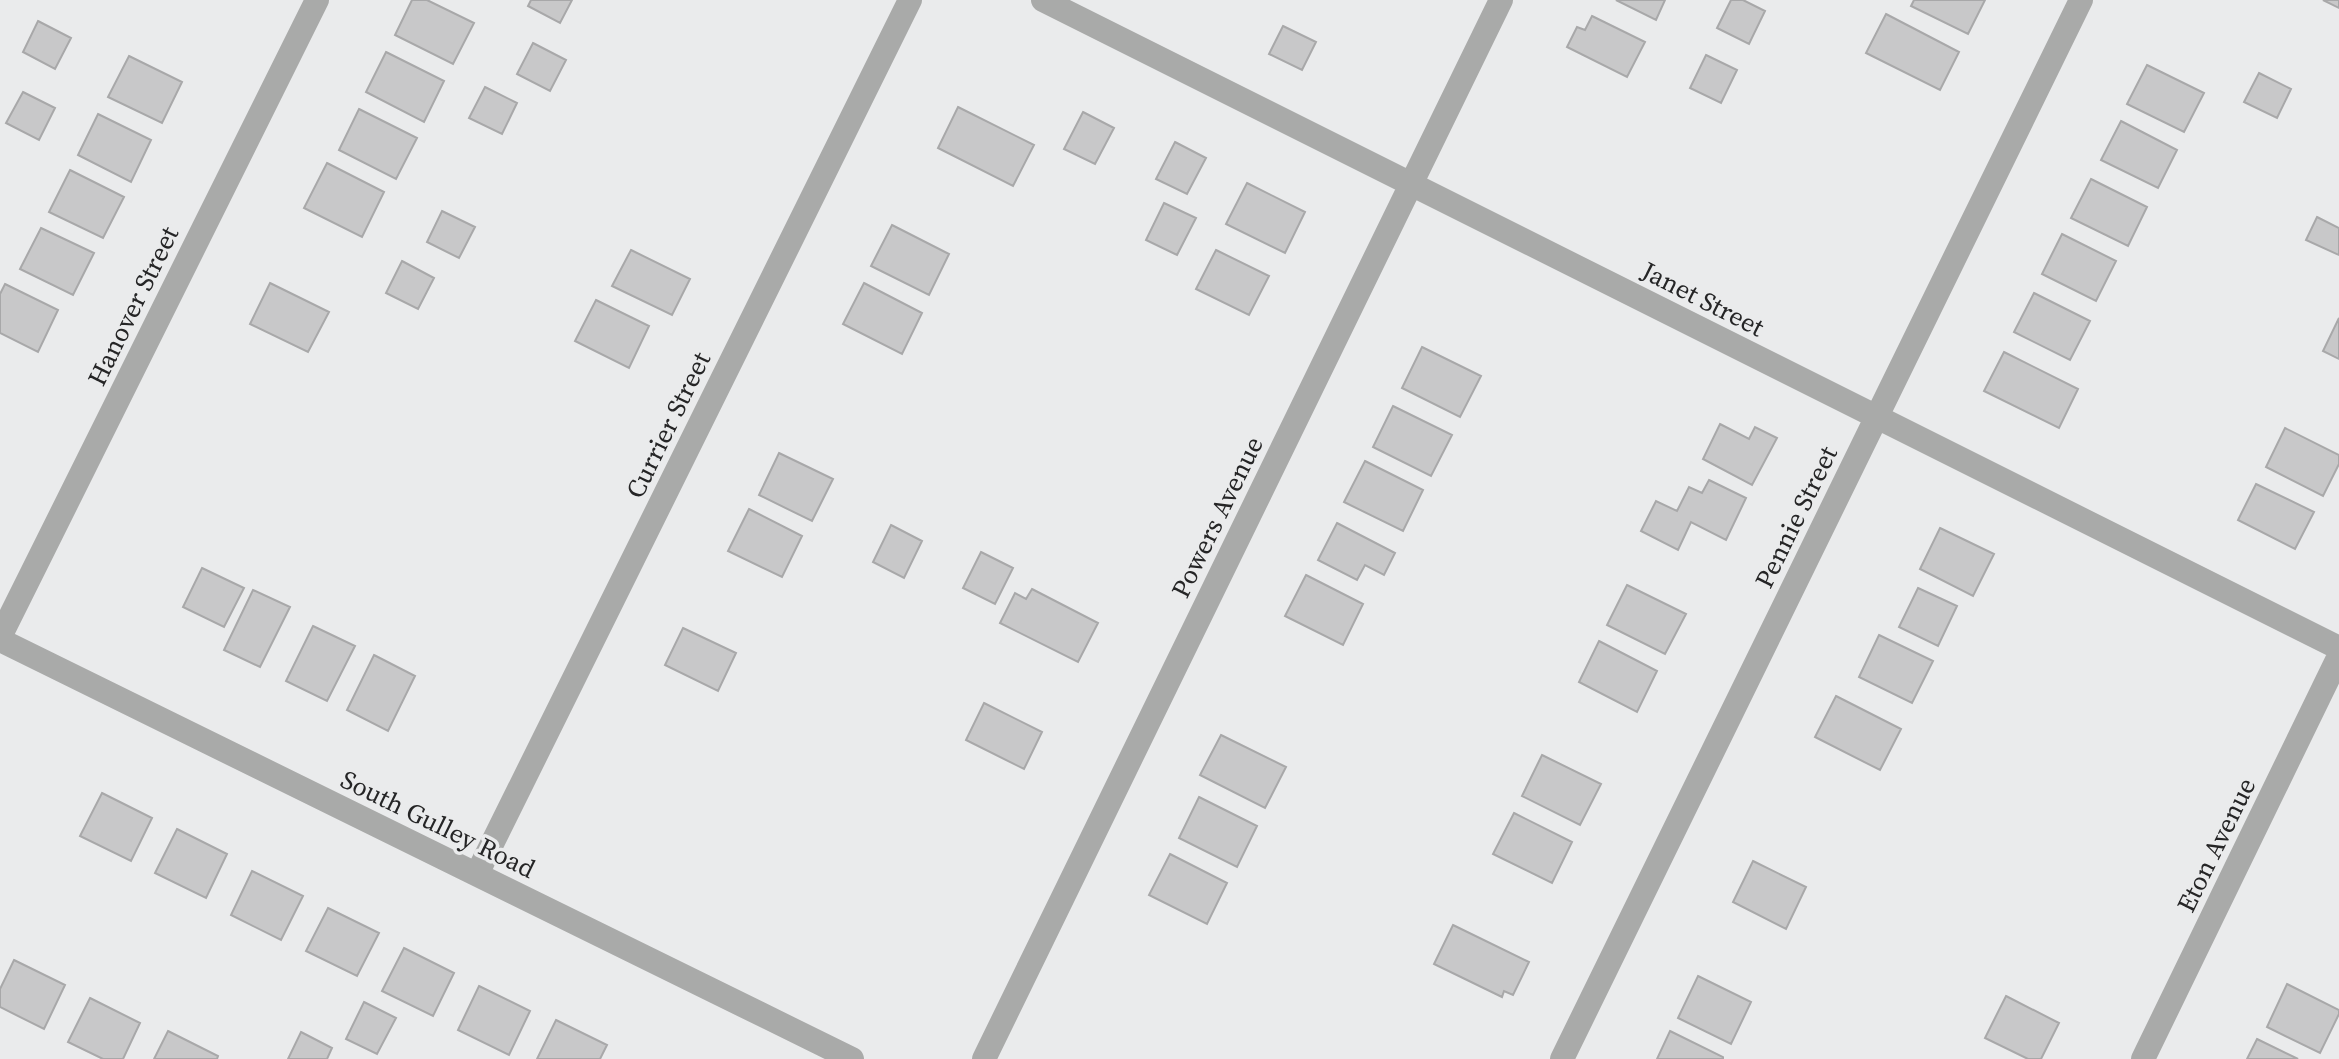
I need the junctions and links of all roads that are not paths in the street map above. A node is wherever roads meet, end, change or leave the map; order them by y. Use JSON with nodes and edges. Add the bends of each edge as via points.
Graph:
{"nodes":[{"id":1,"x":317,"y":0,"type":"edge"},
{"id":2,"x":910,"y":0,"type":"edge"},
{"id":3,"x":1043,"y":0,"type":"edge"},
{"id":4,"x":1501,"y":0,"type":"edge"},
{"id":5,"x":2081,"y":0,"type":"edge"},
{"id":6,"x":1410,"y":183,"type":"junction"},
{"id":7,"x":1876,"y":417,"type":"junction"},
{"id":8,"x":0,"y":638,"type":"edge"},
{"id":9,"x":2339,"y":648,"type":"edge"},
{"id":10,"x":2339,"y":656,"type":"edge"},
{"id":11,"x":477,"y":874,"type":"junction"},
{"id":12,"x":852,"y":1059,"type":"edge"},
{"id":13,"x":984,"y":1059,"type":"edge"},
{"id":14,"x":1562,"y":1059,"type":"edge"},
{"id":15,"x":2143,"y":1059,"type":"edge"}],
"edges":[{"from":1,"to":8,"type":"street","name":"Hanover Street"},
{"from":2,"to":11,"type":"street","name":"Currier Street"},
{"from":3,"to":6,"type":"street","name":"Janet Street"},
{"from":4,"to":6,"type":"street","name":"Powers Avenue"},
{"from":5,"to":7,"type":"street","name":"Pennie Street"},
{"from":6,"to":7,"type":"street","name":"Janet Street"},
{"from":6,"to":13,"type":"street","name":"Powers Avenue"},
{"from":7,"to":9,"type":"street","name":"Janet Street"},
{"from":7,"to":14,"type":"street","name":"Pennie Street"},
{"from":8,"to":11,"type":"street","name":"South Gulley Road"},
{"from":10,"to":15,"type":"street","name":"Eton Avenue"},
{"from":11,"to":12,"type":"street","name":"South Gulley Road"}]}
